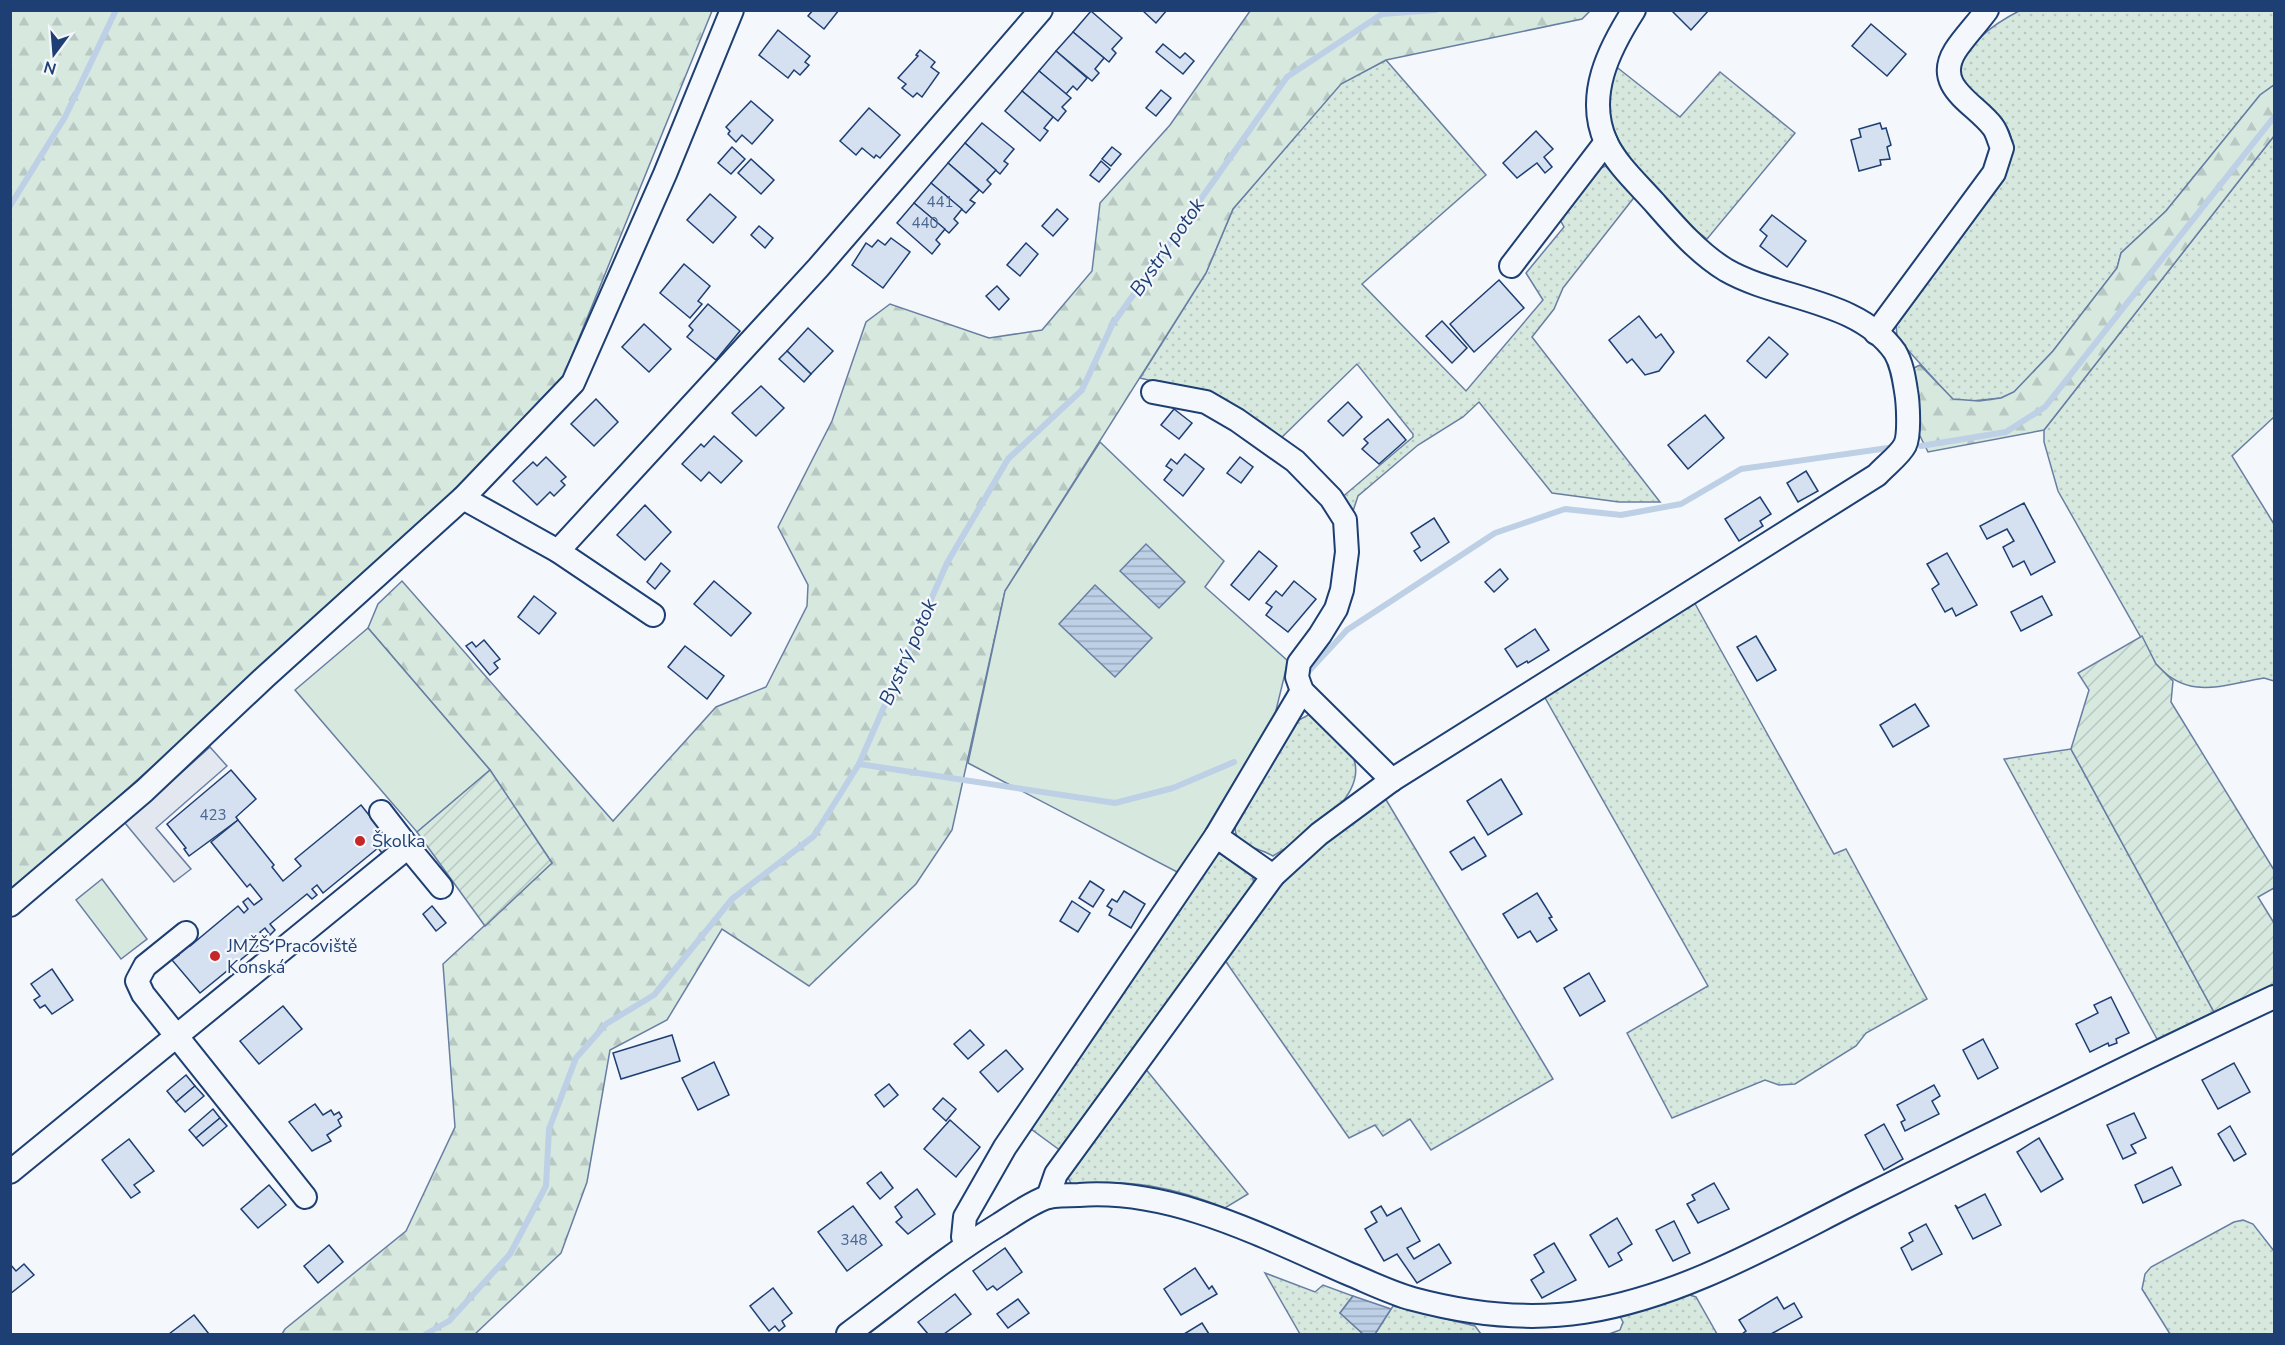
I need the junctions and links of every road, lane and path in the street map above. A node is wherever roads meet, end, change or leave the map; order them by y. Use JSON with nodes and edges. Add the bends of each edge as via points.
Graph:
{"nodes":[{"id":1,"x":732,"y":10,"type":"edge"},
{"id":2,"x":1041,"y":10,"type":"edge"},
{"id":3,"x":1634,"y":10,"type":"edge"},
{"id":4,"x":1987,"y":10,"type":"edge"},
{"id":5,"x":1606,"y":142,"type":"junction"},
{"id":6,"x":1511,"y":266,"type":"dead end"},
{"id":7,"x":1876,"y":333,"type":"junction"},
{"id":8,"x":1153,"y":392,"type":"dead end"},
{"id":9,"x":463,"y":498,"type":"junction"},
{"id":10,"x":558,"y":551,"type":"junction"},
{"id":11,"x":653,"y":615,"type":"dead end"},
{"id":12,"x":1302,"y":691,"type":"junction"},
{"id":13,"x":1392,"y":780,"type":"junction"},
{"id":14,"x":381,"y":812,"type":"dead end"},
{"id":15,"x":1216,"y":836,"type":"junction"},
{"id":16,"x":408,"y":847,"type":"junction"},
{"id":17,"x":1273,"y":876,"type":"junction"},
{"id":18,"x":441,"y":887,"type":"dead end"},
{"id":19,"x":10,"y":905,"type":"edge"},
{"id":20,"x":186,"y":933,"type":"dead end"},
{"id":21,"x":2274,"y":998,"type":"edge"},
{"id":22,"x":177,"y":1036,"type":"junction"},
{"id":23,"x":10,"y":1172,"type":"edge"},
{"id":24,"x":305,"y":1197,"type":"dead end"},
{"id":25,"x":1048,"y":1197,"type":"junction"},
{"id":26,"x":966,"y":1245,"type":"junction"},
{"id":27,"x":1498,"y":1325,"type":"edge"},
{"id":28,"x":848,"y":1335,"type":"edge"}],
"edges":[{"from":1,"to":9,"type":"street","via":[[573,383]]},
{"from":2,"to":10,"type":"street","via":[[818,268]]},
{"from":3,"to":5,"type":"street","via":[[1604,66],[1599,119]]},
{"from":4,"to":7,"type":"street","via":[[1954,52],[1949,78],[1959,97],[1994,127],[2002,148],[1994,173]]},
{"from":5,"to":6,"type":"street"},
{"from":5,"to":7,"type":"street","via":[[1619,163],[1704,255],[1745,279],[1842,312]]},
{"from":7,"to":13,"type":"street","via":[[1894,352],[1903,372],[1908,402],[1905,445],[1877,475]]},
{"from":8,"to":12,"type":"street","via":[[1206,402],[1237,420],[1295,461],[1331,498],[1345,520],[1347,552],[1342,590],[1336,609],[1299,663],[1297,677]]},
{"from":9,"to":10,"type":"street"},
{"from":9,"to":19,"type":"street","via":[[144,791]]},
{"from":10,"to":11,"type":"street"},
{"from":12,"to":13,"type":"street"},
{"from":12,"to":15,"type":"street"},
{"from":13,"to":17,"type":"street","via":[[1319,834]]},
{"from":14,"to":16,"type":"street"},
{"from":15,"to":17,"type":"street"},
{"from":15,"to":26,"type":"street","via":[[1005,1147],[965,1217]]},
{"from":16,"to":18,"type":"street"},
{"from":16,"to":22,"type":"street"},
{"from":17,"to":25,"type":"street","via":[[1056,1174]]},
{"from":20,"to":22,"type":"street","via":[[145,966],[137,981]]},
{"from":21,"to":27,"type":"street","via":[[1678,1287],[1586,1312]]},
{"from":22,"to":23,"type":"street"},
{"from":22,"to":24,"type":"street"},
{"from":25,"to":26,"type":"street"},
{"from":25,"to":27,"type":"street","via":[[1121,1193],[1166,1203],[1226,1222],[1410,1299]]},
{"from":26,"to":28,"type":"street"}]}
